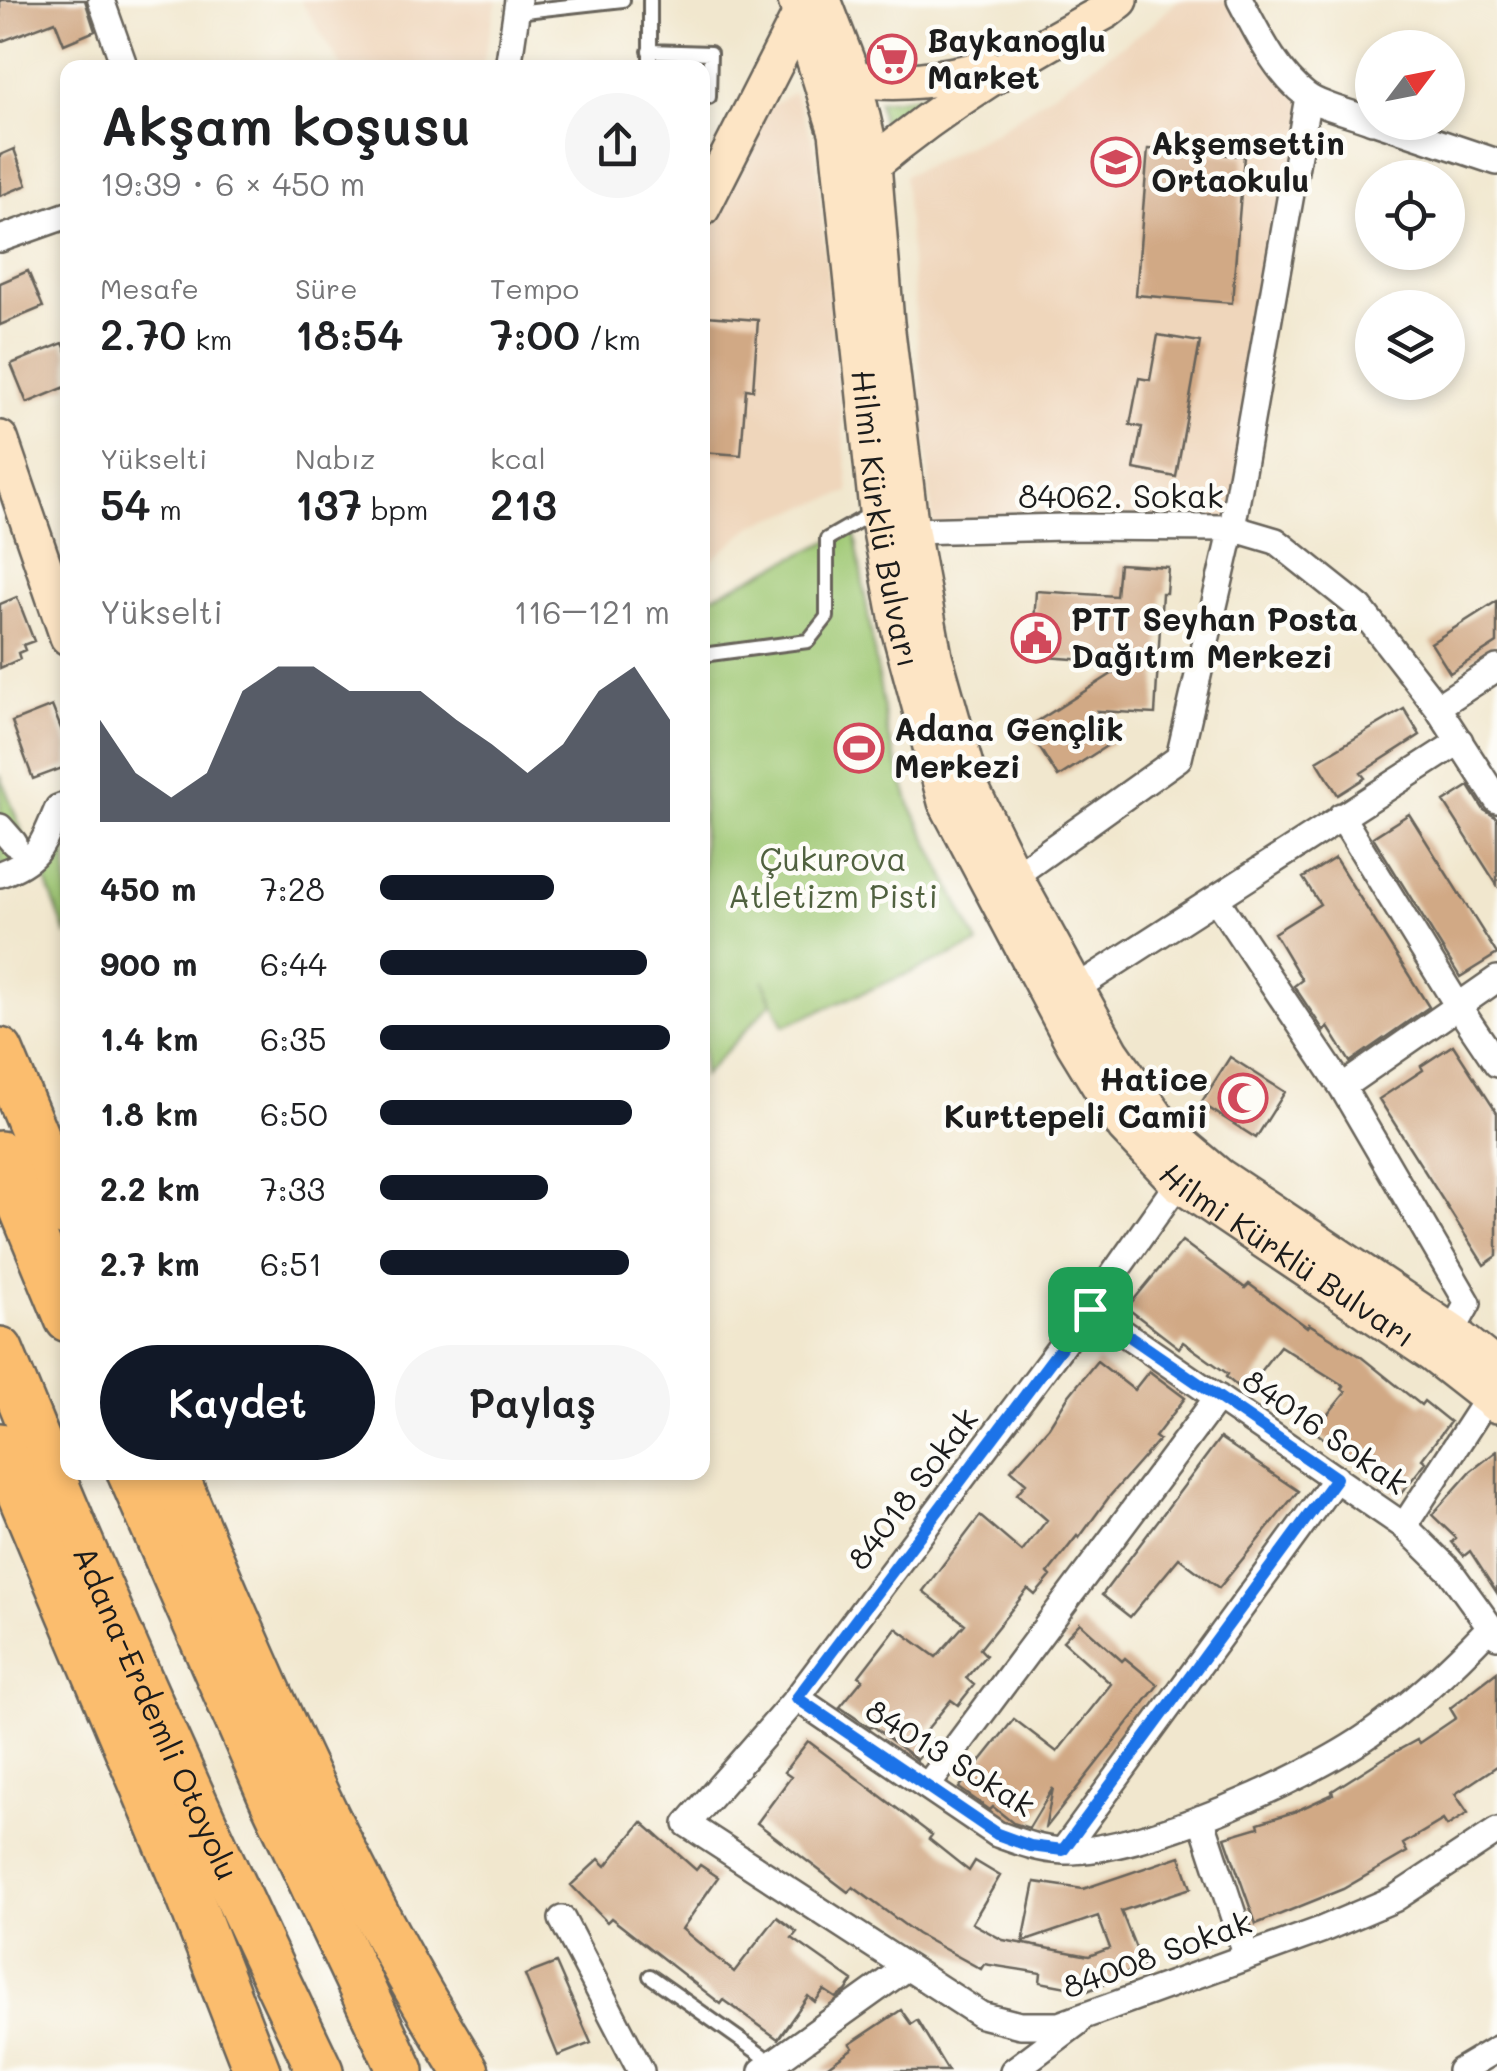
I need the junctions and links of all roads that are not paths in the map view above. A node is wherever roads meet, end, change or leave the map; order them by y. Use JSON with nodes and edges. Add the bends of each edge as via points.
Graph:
{"nodes":[{"id":1,"x":101,"y":0,"type":"edge"},
{"id":2,"x":623,"y":0,"type":"edge"},
{"id":3,"x":650,"y":0,"type":"edge"},
{"id":4,"x":1120,"y":0,"type":"edge"},
{"id":5,"x":1240,"y":0,"type":"edge"},
{"id":6,"x":807,"y":4,"type":"edge"},
{"id":7,"x":517,"y":6,"type":"edge"},
{"id":8,"x":649,"y":50,"type":"junction"},
{"id":9,"x":123,"y":60,"type":"edge"},
{"id":10,"x":509,"y":60,"type":"edge"},
{"id":11,"x":650,"y":60,"type":"edge"},
{"id":12,"x":710,"y":60,"type":"edge"},
{"id":13,"x":1012,"y":63,"type":"junction"},
{"id":14,"x":852,"y":78,"type":"junction"},
{"id":15,"x":1308,"y":96,"type":"junction"},
{"id":16,"x":1355,"y":114,"type":"edge"},
{"id":17,"x":1430,"y":140,"type":"edge"},
{"id":18,"x":1497,"y":162,"type":"edge"},
{"id":19,"x":872,"y":164,"type":"junction"},
{"id":20,"x":710,"y":192,"type":"edge"},
{"id":21,"x":60,"y":218,"type":"edge"},
{"id":22,"x":0,"y":239,"type":"edge"},
{"id":23,"x":0,"y":439,"type":"edge"},
{"id":24,"x":876,"y":510,"type":"junction"},
{"id":25,"x":1232,"y":528,"type":"junction"},
{"id":26,"x":911,"y":532,"type":"junction"},
{"id":27,"x":60,"y":615,"type":"edge"},
{"id":28,"x":710,"y":655,"type":"edge"},
{"id":29,"x":1497,"y":668,"type":"edge"},
{"id":30,"x":1437,"y":706,"type":"junction"},
{"id":31,"x":1460,"y":741,"type":"junction"},
{"id":32,"x":1497,"y":800,"type":"edge"},
{"id":33,"x":60,"y":807,"type":"edge"},
{"id":34,"x":1341,"y":816,"type":"junction"},
{"id":35,"x":13,"y":845,"type":"edge"},
{"id":36,"x":0,"y":874,"type":"edge"},
{"id":37,"x":1014,"y":876,"type":"junction"},
{"id":38,"x":1216,"y":899,"type":"junction"},
{"id":39,"x":1497,"y":979,"type":"edge"},
{"id":40,"x":1076,"y":988,"type":"junction"},
{"id":41,"x":1458,"y":1006,"type":"junction"},
{"id":42,"x":0,"y":1051,"type":"edge"},
{"id":43,"x":1497,"y":1064,"type":"edge"},
{"id":44,"x":1342,"y":1086,"type":"junction"},
{"id":45,"x":0,"y":1154,"type":"edge"},
{"id":46,"x":1178,"y":1183,"type":"junction"},
{"id":47,"x":60,"y":1195,"type":"edge"},
{"id":48,"x":60,"y":1300,"type":"edge"},
{"id":49,"x":1090,"y":1309,"type":"junction"},
{"id":50,"x":1452,"y":1332,"type":"junction"},
{"id":51,"x":0,"y":1350,"type":"edge"},
{"id":52,"x":1494,"y":1390,"type":"edge"},
{"id":53,"x":1218,"y":1398,"type":"junction"},
{"id":54,"x":0,"y":1446,"type":"edge"},
{"id":55,"x":1336,"y":1478,"type":"junction"},
{"id":56,"x":133,"y":1480,"type":"edge"},
{"id":57,"x":177,"y":1480,"type":"edge"},
{"id":58,"x":1404,"y":1526,"type":"junction"},
{"id":59,"x":1494,"y":1631,"type":"edge"},
{"id":60,"x":797,"y":1698,"type":"junction"},
{"id":61,"x":928,"y":1785,"type":"junction"},
{"id":62,"x":1202,"y":1818,"type":"junction"},
{"id":63,"x":687,"y":1824,"type":"joint"},
{"id":64,"x":1497,"y":1831,"type":"edge"},
{"id":65,"x":1063,"y":1850,"type":"junction"},
{"id":66,"x":562,"y":1919,"type":"dead end"},
{"id":67,"x":1247,"y":1957,"type":"junction"},
{"id":68,"x":908,"y":1967,"type":"junction"},
{"id":69,"x":650,"y":1976,"type":"dead end"},
{"id":70,"x":1089,"y":2014,"type":"junction"},
{"id":71,"x":1020,"y":2025,"type":"junction"},
{"id":72,"x":1497,"y":2049,"type":"edge"},
{"id":73,"x":767,"y":2067,"type":"edge"},
{"id":74,"x":1024,"y":2067,"type":"edge"},
{"id":75,"x":1466,"y":2070,"type":"edge"},
{"id":76,"x":257,"y":2071,"type":"edge"},
{"id":77,"x":320,"y":2071,"type":"edge"},
{"id":78,"x":401,"y":2071,"type":"edge"},
{"id":79,"x":466,"y":2071,"type":"edge"},
{"id":80,"x":641,"y":2071,"type":"edge"}],
"edges":[{"from":1,"to":9,"type":"street"},
{"from":2,"to":7,"type":"lane"},
{"from":3,"to":8,"type":"lane"},
{"from":4,"to":13,"type":"main road"},
{"from":5,"to":15,"type":"street","via":[[1257,34]]},
{"from":6,"to":14,"type":"main road"},
{"from":6,"to":20,"type":"main road"},
{"from":6,"to":24,"type":"main road","name":"Hilmi Kürklü Bulvarı","via":[[837,132]]},
{"from":7,"to":10,"type":"street"},
{"from":8,"to":11,"type":"lane"},
{"from":8,"to":12,"type":"lane","via":[[710,54]]},
{"from":13,"to":14,"type":"main road","via":[[886,84]]},
{"from":13,"to":19,"type":"main road","via":[[924,120]]},
{"from":14,"to":19,"type":"main road"},
{"from":15,"to":16,"type":"street"},
{"from":15,"to":25,"type":"street"},
{"from":17,"to":18,"type":"street"},
{"from":19,"to":26,"type":"main road"},
{"from":21,"to":22,"type":"street"},
{"from":23,"to":27,"type":"main road"},
{"from":24,"to":28,"type":"lane","via":[[826,540],[827,616],[808,641]]},
{"from":24,"to":46,"type":"main road","name":"Hilmi Kürklü Bulvarı","via":[[900,632],[946,802],[1074,1044],[1125,1127]]},
{"from":25,"to":26,"type":"street","name":"84062. Sokak"},
{"from":25,"to":30,"type":"street","name":"84062. Sokak","via":[[1276,541],[1360,608]]},
{"from":25,"to":37,"type":"street","via":[[1179,758]]},
{"from":26,"to":37,"type":"main road","via":[[934,656],[972,790]]},
{"from":29,"to":30,"type":"street"},
{"from":30,"to":31,"type":"street","name":"84062. Sokak"},
{"from":31,"to":32,"type":"street","name":"84062. Sokak"},
{"from":31,"to":34,"type":"street"},
{"from":33,"to":35,"type":"street","via":[[41,847]]},
{"from":34,"to":38,"type":"street"},
{"from":34,"to":41,"type":"street"},
{"from":35,"to":36,"type":"street"},
{"from":37,"to":40,"type":"main road"},
{"from":38,"to":40,"type":"street"},
{"from":38,"to":44,"type":"street"},
{"from":39,"to":41,"type":"street"},
{"from":40,"to":50,"type":"main road","via":[[1167,1132],[1219,1176]]},
{"from":41,"to":43,"type":"street"},
{"from":41,"to":44,"type":"street"},
{"from":42,"to":47,"type":"highway"},
{"from":44,"to":50,"type":"street","via":[[1468,1304]]},
{"from":45,"to":48,"type":"highway"},
{"from":46,"to":49,"type":"street","name":"84018 Sokak"},
{"from":46,"to":52,"type":"main road","name":"Hilmi Kürklü Bulvarı"},
{"from":49,"to":53,"type":"street","name":"84016 Sokak"},
{"from":49,"to":60,"type":"street","name":"84018 Sokak"},
{"from":50,"to":52,"type":"main road"},
{"from":51,"to":77,"type":"highway","name":"Adana-Erdemli Otoyolu"},
{"from":52,"to":58,"type":"street"},
{"from":53,"to":55,"type":"street","name":"84016 Sokak"},
{"from":53,"to":61,"type":"street"},
{"from":54,"to":76,"type":"highway"},
{"from":55,"to":58,"type":"street","name":"84016 Sokak"},
{"from":55,"to":65,"type":"street"},
{"from":56,"to":78,"type":"highway"},
{"from":57,"to":79,"type":"highway","via":[[314,1798]]},
{"from":58,"to":59,"type":"street","name":"84016 Sokak","via":[[1450,1570]]},
{"from":59,"to":62,"type":"street","name":"84013 Sokak","via":[[1368,1736]]},
{"from":60,"to":61,"type":"street","name":"84013 Sokak"},
{"from":60,"to":63,"type":"street","name":"84018 Sokak"},
{"from":61,"to":65,"type":"street","name":"84013 Sokak","via":[[997,1834]]},
{"from":62,"to":65,"type":"street","name":"84013 Sokak","via":[[1099,1849]]},
{"from":62,"to":67,"type":"street"},
{"from":63,"to":68,"type":"street","name":"84008 Sokak"},
{"from":64,"to":67,"type":"street","name":"84008 Sokak","via":[[1394,1899]]},
{"from":66,"to":80,"type":"street"},
{"from":67,"to":70,"type":"street","name":"84008 Sokak"},
{"from":68,"to":71,"type":"street","name":"84008 Sokak","via":[[981,2015]]},
{"from":68,"to":73,"type":"street"},
{"from":69,"to":73,"type":"lane"},
{"from":70,"to":71,"type":"street","name":"84008 Sokak","via":[[1059,2025]]},
{"from":70,"to":74,"type":"street"},
{"from":71,"to":74,"type":"street"},
{"from":72,"to":75,"type":"street"}]}
